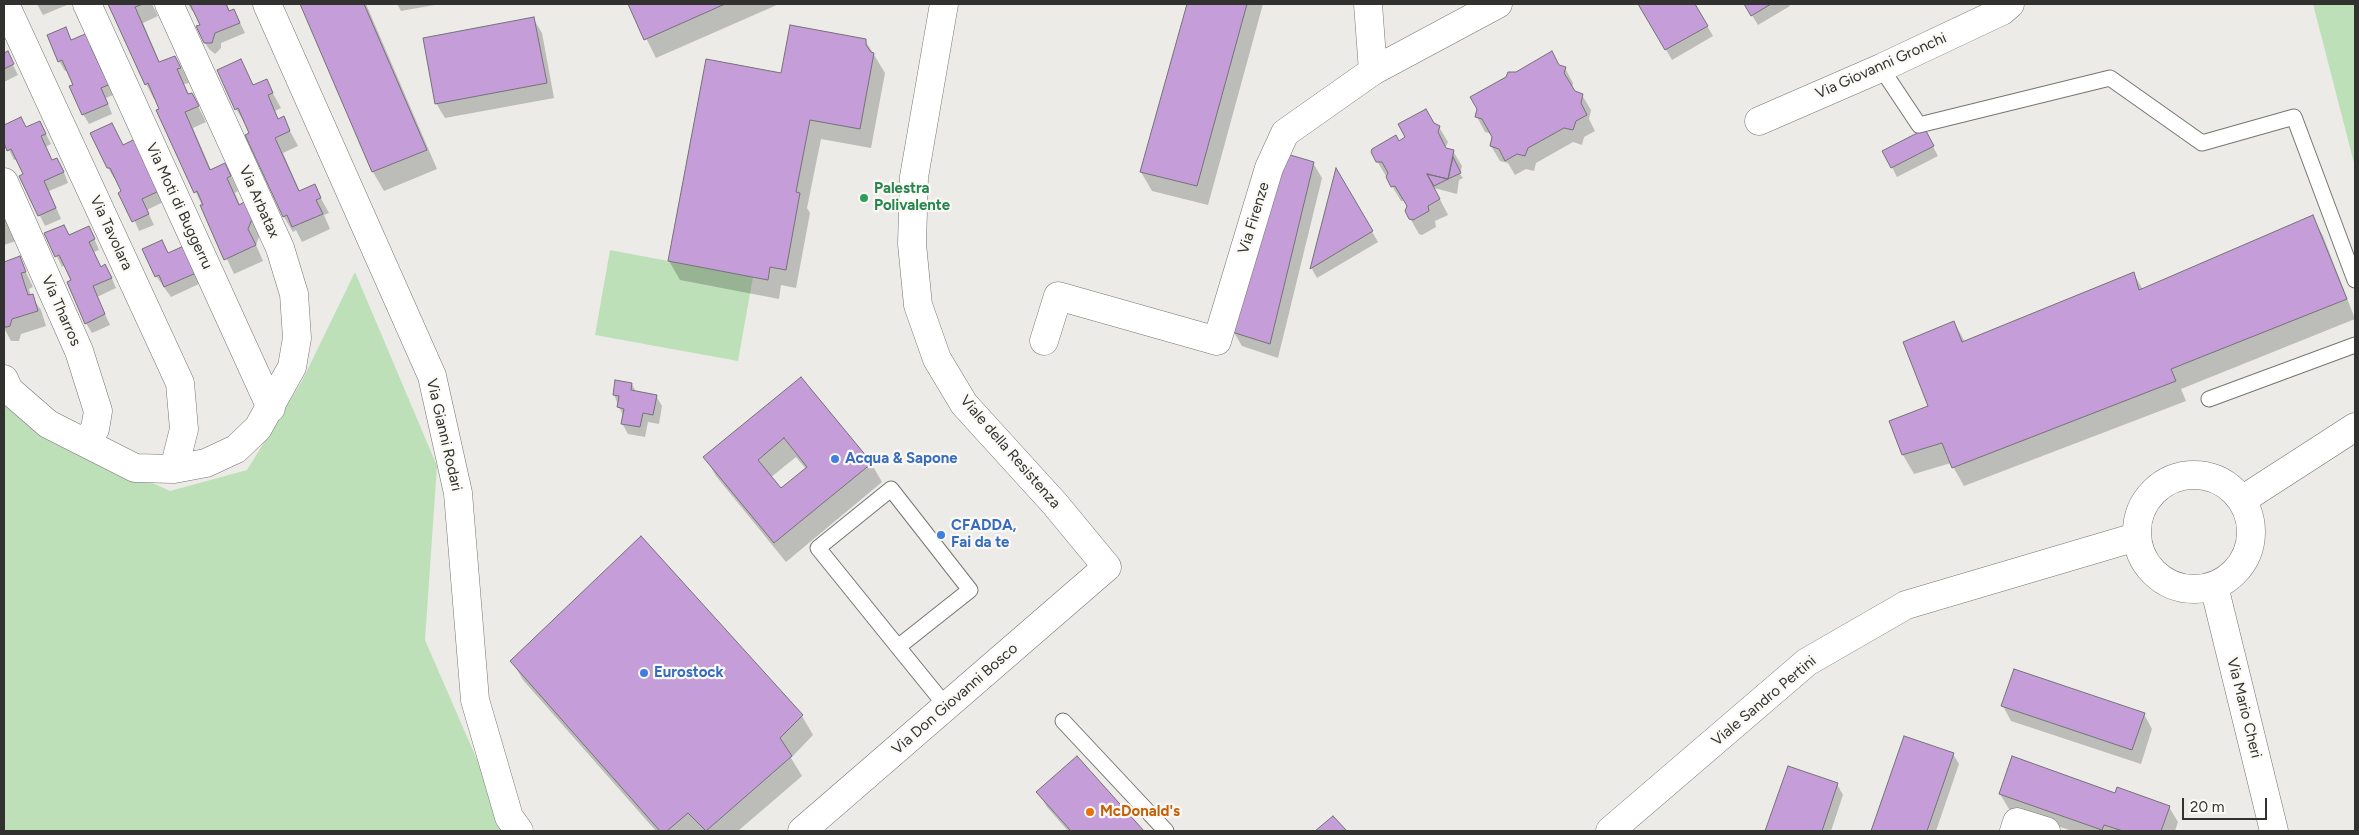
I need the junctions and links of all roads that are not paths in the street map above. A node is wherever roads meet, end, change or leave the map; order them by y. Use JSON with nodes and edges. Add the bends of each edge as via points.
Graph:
{"nodes":[{"id":1,"x":5,"y":4,"type":"edge"},
{"id":2,"x":87,"y":4,"type":"edge"},
{"id":3,"x":168,"y":4,"type":"edge"},
{"id":4,"x":267,"y":4,"type":"edge"},
{"id":5,"x":944,"y":4,"type":"edge"},
{"id":6,"x":1368,"y":4,"type":"edge"},
{"id":7,"x":1498,"y":4,"type":"edge"},
{"id":8,"x":2006,"y":7,"type":"edge"},
{"id":9,"x":1881,"y":68,"type":"junction"},
{"id":10,"x":1373,"y":71,"type":"junction"},
{"id":11,"x":1759,"y":120,"type":"dead end"},
{"id":12,"x":4,"y":182,"type":"edge"},
{"id":13,"x":2355,"y":280,"type":"edge"},
{"id":14,"x":1044,"y":341,"type":"dead end"},
{"id":15,"x":2355,"y":345,"type":"edge"},
{"id":16,"x":4,"y":378,"type":"edge"},
{"id":17,"x":2209,"y":399,"type":"dead end"},
{"id":18,"x":271,"y":408,"type":"junction"},
{"id":19,"x":2355,"y":427,"type":"edge"},
{"id":20,"x":85,"y":442,"type":"junction"},
{"id":21,"x":174,"y":469,"type":"junction"},
{"id":22,"x":2242,"y":500,"type":"junction"},
{"id":23,"x":2136,"y":537,"type":"junction"},
{"id":24,"x":1107,"y":566,"type":"joint"},
{"id":25,"x":2214,"y":586,"type":"junction"},
{"id":26,"x":898,"y":647,"type":"junction"},
{"id":27,"x":946,"y":706,"type":"junction"},
{"id":28,"x":1063,"y":721,"type":"dead end"},
{"id":29,"x":2016,"y":827,"type":"edge"},
{"id":30,"x":519,"y":831,"type":"edge"},
{"id":31,"x":802,"y":831,"type":"edge"},
{"id":32,"x":1166,"y":831,"type":"edge"},
{"id":33,"x":1610,"y":831,"type":"edge"},
{"id":34,"x":2046,"y":831,"type":"edge"},
{"id":35,"x":2274,"y":831,"type":"edge"}],
"edges":[{"from":1,"to":21,"type":"street","name":"Via Tavolara","via":[[180,383],[184,429]]},
{"from":2,"to":18,"type":"street","name":"Via Moti di Buggerru"},
{"from":3,"to":18,"type":"street","name":"Via Arbatax","via":[[280,248],[294,294],[297,338],[292,367]]},
{"from":4,"to":30,"type":"street","name":"Via Gianni Rodari","via":[[432,376],[458,493],[475,700],[509,817]]},
{"from":5,"to":24,"type":"street","name":"Viale della Resistenza","via":[[914,177],[912,244],[918,305],[937,359],[964,404],[1056,504]]},
{"from":6,"to":10,"type":"street"},
{"from":7,"to":10,"type":"street","name":"Via Firenze"},
{"from":8,"to":9,"type":"street","name":"Via Giovanni Gronchi"},
{"from":9,"to":11,"type":"street","name":"Via Giovanni Gronchi"},
{"from":9,"to":13,"type":"lane","via":[[1919,125],[2110,78],[2202,142],[2294,117]]},
{"from":10,"to":14,"type":"street","name":"Via Firenze","via":[[1286,133],[1269,168],[1217,341],[1058,296]]},
{"from":12,"to":20,"type":"street","name":"Via Tharros","via":[[79,352],[98,411],[95,429]]},
{"from":15,"to":17,"type":"lane"},
{"from":16,"to":20,"type":"street","name":"Via Arbatax","via":[[9,390],[48,424]]},
{"from":18,"to":21,"type":"street","name":"Via Arbatax","via":[[258,428],[236,449],[206,464]]},
{"from":19,"to":22,"type":"street"},
{"from":20,"to":21,"type":"street","name":"Via Arbatax","via":[[135,468]]},
{"from":22,"to":23,"type":"street","via":[[2219,480],[2205,475],[2175,477],[2161,484],[2146,501],[2137,522]]},
{"from":22,"to":25,"type":"street","via":[[2251,524],[2249,550],[2235,572]]},
{"from":23,"to":25,"type":"street","via":[[2140,552],[2157,576],[2184,588]]},
{"from":23,"to":33,"type":"street","name":"Viale Sandro Pertini","via":[[1906,605],[1807,662]]},
{"from":24,"to":27,"type":"street","name":"Via Don Giovanni Bosco"},
{"from":25,"to":35,"type":"street","name":"Via Mario Cheri"},
{"from":26,"to":26,"type":"lane","via":[[970,590],[891,490],[818,548]]},
{"from":26,"to":27,"type":"lane"},
{"from":27,"to":31,"type":"street","name":"Via Don Giovanni Bosco"},
{"from":28,"to":32,"type":"lane"},
{"from":29,"to":34,"type":"street"}]}
